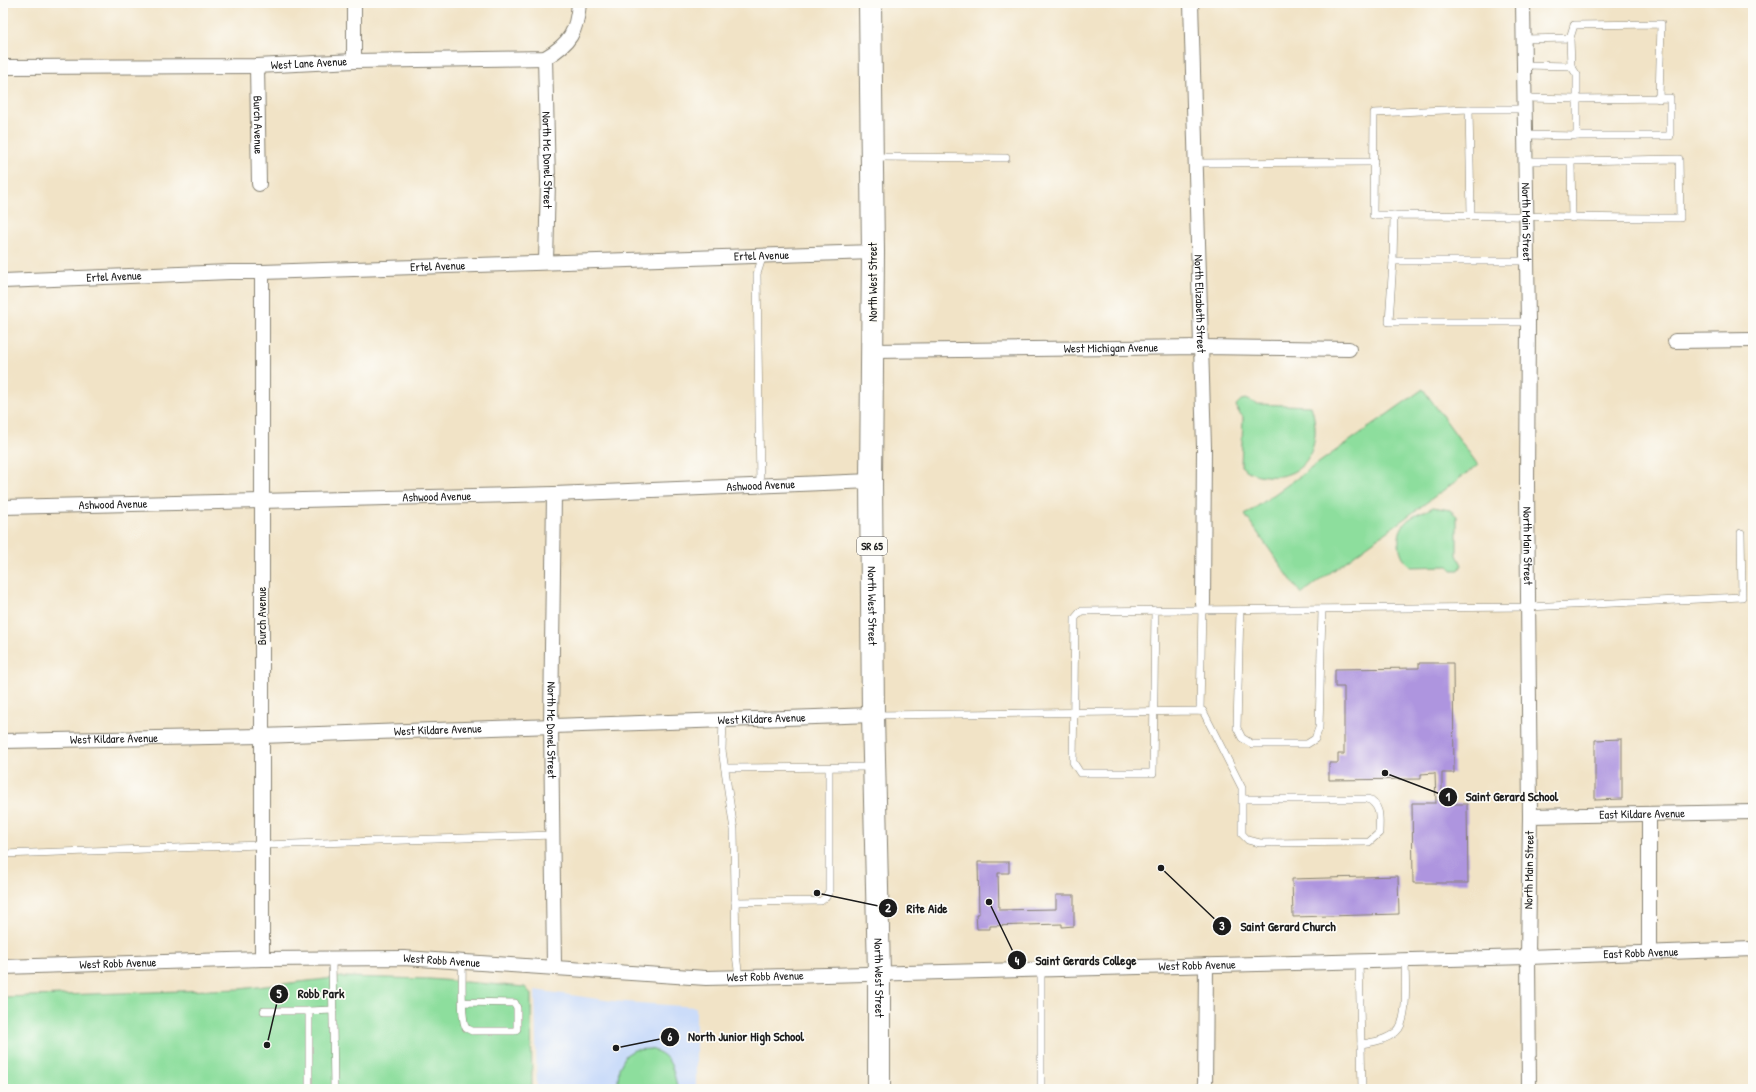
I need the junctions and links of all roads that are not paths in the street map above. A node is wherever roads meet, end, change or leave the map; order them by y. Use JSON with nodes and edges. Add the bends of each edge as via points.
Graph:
{"nodes":[{"id":1,"x":354,"y":3,"type":"edge"},
{"id":2,"x":579,"y":3,"type":"edge"},
{"id":3,"x":870,"y":3,"type":"edge"},
{"id":4,"x":1191,"y":3,"type":"edge"},
{"id":5,"x":1523,"y":3,"type":"edge"},
{"id":6,"x":1570,"y":38,"type":"junction"},
{"id":7,"x":1524,"y":39,"type":"junction"},
{"id":8,"x":545,"y":58,"type":"junction"},
{"id":9,"x":354,"y":61,"type":"junction"},
{"id":10,"x":257,"y":66,"type":"junction"},
{"id":11,"x":1524,"y":66,"type":"junction"},
{"id":12,"x":1571,"y":66,"type":"junction"},
{"id":13,"x":3,"y":67,"type":"edge"},
{"id":14,"x":1577,"y":99,"type":"junction"},
{"id":15,"x":1659,"y":99,"type":"junction"},
{"id":16,"x":1525,"y":104,"type":"junction"},
{"id":17,"x":1469,"y":110,"type":"junction"},
{"id":18,"x":1526,"y":135,"type":"junction"},
{"id":19,"x":1577,"y":136,"type":"junction"},
{"id":20,"x":872,"y":157,"type":"junction"},
{"id":21,"x":1006,"y":158,"type":"dead end"},
{"id":22,"x":1527,"y":161,"type":"junction"},
{"id":23,"x":1571,"y":161,"type":"junction"},
{"id":24,"x":1374,"y":162,"type":"junction"},
{"id":25,"x":1195,"y":164,"type":"junction"},
{"id":26,"x":259,"y":184,"type":"dead end"},
{"id":27,"x":1394,"y":215,"type":"junction"},
{"id":28,"x":1471,"y":215,"type":"junction"},
{"id":29,"x":1527,"y":217,"type":"junction"},
{"id":30,"x":1572,"y":218,"type":"junction"},
{"id":31,"x":873,"y":252,"type":"junction"},
{"id":32,"x":763,"y":255,"type":"junction"},
{"id":33,"x":1393,"y":260,"type":"junction"},
{"id":34,"x":1528,"y":260,"type":"junction"},
{"id":35,"x":546,"y":262,"type":"junction"},
{"id":36,"x":262,"y":272,"type":"junction"},
{"id":37,"x":3,"y":282,"type":"edge"},
{"id":38,"x":1528,"y":322,"type":"junction"},
{"id":39,"x":1753,"y":340,"type":"edge"},
{"id":40,"x":1675,"y":341,"type":"dead end"},
{"id":41,"x":1202,"y":347,"type":"junction"},
{"id":42,"x":1349,"y":349,"type":"dead end"},
{"id":43,"x":872,"y":351,"type":"junction"},
{"id":44,"x":871,"y":481,"type":"junction"},
{"id":45,"x":760,"y":486,"type":"junction"},
{"id":46,"x":554,"y":494,"type":"junction"},
{"id":47,"x":262,"y":501,"type":"junction"},
{"id":48,"x":3,"y":507,"type":"edge"},
{"id":49,"x":1741,"y":532,"type":"dead end"},
{"id":50,"x":1202,"y":607,"type":"junction"},
{"id":51,"x":1528,"y":607,"type":"junction"},
{"id":52,"x":1155,"y":610,"type":"junction"},
{"id":53,"x":1240,"y":610,"type":"junction"},
{"id":54,"x":1322,"y":610,"type":"junction"},
{"id":55,"x":1200,"y":711,"type":"junction"},
{"id":56,"x":1153,"y":712,"type":"junction"},
{"id":57,"x":1074,"y":713,"type":"junction"},
{"id":58,"x":873,"y":715,"type":"junction"},
{"id":59,"x":724,"y":719,"type":"junction"},
{"id":60,"x":551,"y":725,"type":"junction"},
{"id":61,"x":261,"y":736,"type":"junction"},
{"id":62,"x":3,"y":741,"type":"edge"},
{"id":63,"x":725,"y":768,"type":"junction"},
{"id":64,"x":829,"y":768,"type":"junction"},
{"id":65,"x":875,"y":768,"type":"junction"},
{"id":66,"x":1242,"y":799,"type":"junction"},
{"id":67,"x":1753,"y":812,"type":"edge"},
{"id":68,"x":1649,"y":814,"type":"junction"},
{"id":69,"x":1530,"y":816,"type":"junction"},
{"id":70,"x":552,"y":835,"type":"junction"},
{"id":71,"x":262,"y":844,"type":"junction"},
{"id":72,"x":3,"y":854,"type":"edge"},
{"id":73,"x":735,"y":902,"type":"junction"},
{"id":74,"x":1753,"y":949,"type":"edge"},
{"id":75,"x":1649,"y":953,"type":"junction"},
{"id":76,"x":1528,"y":957,"type":"junction"},
{"id":77,"x":262,"y":959,"type":"junction"},
{"id":78,"x":332,"y":959,"type":"junction"},
{"id":79,"x":1405,"y":960,"type":"junction"},
{"id":80,"x":462,"y":961,"type":"junction"},
{"id":81,"x":1359,"y":961,"type":"junction"},
{"id":82,"x":1206,"y":965,"type":"junction"},
{"id":83,"x":554,"y":966,"type":"junction"},
{"id":84,"x":3,"y":967,"type":"edge"},
{"id":85,"x":1041,"y":969,"type":"junction"},
{"id":86,"x":879,"y":973,"type":"junction"},
{"id":87,"x":739,"y":977,"type":"junction"},
{"id":88,"x":463,"y":1002,"type":"junction"},
{"id":89,"x":309,"y":1010,"type":"junction"},
{"id":90,"x":333,"y":1010,"type":"junction"},
{"id":91,"x":264,"y":1011,"type":"dead end"},
{"id":92,"x":1361,"y":1044,"type":"junction"},
{"id":93,"x":309,"y":1089,"type":"edge"},
{"id":94,"x":334,"y":1089,"type":"edge"},
{"id":95,"x":879,"y":1089,"type":"edge"},
{"id":96,"x":1041,"y":1089,"type":"edge"},
{"id":97,"x":1205,"y":1089,"type":"edge"},
{"id":98,"x":1362,"y":1089,"type":"edge"},
{"id":99,"x":1529,"y":1089,"type":"edge"}],
"edges":[{"from":1,"to":9,"type":"street"},
{"from":2,"to":8,"type":"street","via":[[578,19],[573,34],[564,45]]},
{"from":3,"to":20,"type":"main road","name":"North West Street","number":"SR 65"},
{"from":4,"to":25,"type":"street","name":"North Elizabeth Street"},
{"from":5,"to":7,"type":"street","name":"North Main Street"},
{"from":6,"to":7,"type":"lane"},
{"from":6,"to":12,"type":"lane"},
{"from":6,"to":15,"type":"lane","via":[[1574,25],[1660,24]]},
{"from":7,"to":11,"type":"street","name":"North Main Street"},
{"from":8,"to":9,"type":"street","name":"West Lane Avenue"},
{"from":8,"to":35,"type":"street","name":"North Mc Donel Street","via":[[548,181]]},
{"from":9,"to":10,"type":"street","name":"West Lane Avenue"},
{"from":10,"to":13,"type":"street","name":"West Lane Avenue"},
{"from":10,"to":26,"type":"street","name":"Burch Avenue"},
{"from":11,"to":12,"type":"lane"},
{"from":11,"to":16,"type":"street","name":"North Main Street"},
{"from":12,"to":14,"type":"lane","via":[[1577,75]]},
{"from":14,"to":15,"type":"lane"},
{"from":14,"to":16,"type":"lane"},
{"from":14,"to":19,"type":"lane"},
{"from":15,"to":19,"type":"lane","via":[[1670,98],[1670,136]]},
{"from":16,"to":17,"type":"lane"},
{"from":16,"to":18,"type":"street","name":"North Main Street"},
{"from":17,"to":24,"type":"lane","via":[[1374,113]]},
{"from":17,"to":28,"type":"lane"},
{"from":18,"to":19,"type":"lane"},
{"from":18,"to":22,"type":"street","name":"North Main Street"},
{"from":20,"to":21,"type":"lane"},
{"from":20,"to":31,"type":"main road","name":"North West Street","number":"SR 65"},
{"from":22,"to":23,"type":"lane"},
{"from":22,"to":29,"type":"street","name":"North Main Street"},
{"from":23,"to":30,"type":"lane"},
{"from":23,"to":30,"type":"lane","via":[[1678,159],[1680,211],[1680,218]]},
{"from":24,"to":25,"type":"lane"},
{"from":24,"to":27,"type":"lane","via":[[1373,215]]},
{"from":25,"to":41,"type":"street","name":"North Elizabeth Street"},
{"from":27,"to":28,"type":"lane"},
{"from":27,"to":33,"type":"lane"},
{"from":28,"to":29,"type":"lane"},
{"from":29,"to":30,"type":"lane"},
{"from":29,"to":34,"type":"street","name":"North Main Street"},
{"from":31,"to":32,"type":"street","name":"Ertel Avenue"},
{"from":31,"to":43,"type":"main road","name":"North West Street","number":"SR 65"},
{"from":32,"to":35,"type":"street","name":"Ertel Avenue"},
{"from":32,"to":45,"type":"lane","via":[[757,274]]},
{"from":33,"to":34,"type":"lane"},
{"from":33,"to":38,"type":"lane","via":[[1389,322]]},
{"from":34,"to":38,"type":"street","name":"North Main Street"},
{"from":35,"to":36,"type":"street","name":"Ertel Avenue"},
{"from":36,"to":37,"type":"street","name":"Ertel Avenue"},
{"from":36,"to":47,"type":"street","name":"Burch Avenue"},
{"from":38,"to":51,"type":"street","name":"North Main Street"},
{"from":39,"to":40,"type":"street"},
{"from":41,"to":42,"type":"street","name":"West Michigan Avenue"},
{"from":41,"to":43,"type":"street","name":"West Michigan Avenue"},
{"from":41,"to":50,"type":"street","name":"North Elizabeth Street"},
{"from":43,"to":44,"type":"main road","name":"North West Street","number":"SR 65"},
{"from":44,"to":45,"type":"street","name":"Ashwood Avenue"},
{"from":44,"to":58,"type":"main road","name":"North West Street","number":"SR 65"},
{"from":45,"to":46,"type":"street","name":"Ashwood Avenue"},
{"from":46,"to":47,"type":"street","name":"Ashwood Avenue"},
{"from":46,"to":60,"type":"street","name":"North Mc Donel Street"},
{"from":47,"to":48,"type":"street","name":"Ashwood Avenue"},
{"from":47,"to":61,"type":"street","name":"Burch Avenue"},
{"from":49,"to":51,"type":"lane","via":[[1742,597]]},
{"from":50,"to":52,"type":"lane"},
{"from":50,"to":53,"type":"lane"},
{"from":50,"to":55,"type":"lane"},
{"from":51,"to":54,"type":"lane"},
{"from":51,"to":69,"type":"street","name":"North Main Street"},
{"from":52,"to":56,"type":"lane"},
{"from":52,"to":57,"type":"lane","via":[[1081,611],[1075,618]]},
{"from":53,"to":54,"type":"lane"},
{"from":53,"to":54,"type":"lane","via":[[1237,728],[1242,738],[1252,744],[1307,744],[1315,739],[1319,728]]},
{"from":55,"to":56,"type":"lane"},
{"from":55,"to":66,"type":"lane","via":[[1203,711],[1242,788]]},
{"from":56,"to":57,"type":"lane"},
{"from":56,"to":57,"type":"lane","via":[[1153,773],[1080,773],[1073,762]]},
{"from":57,"to":58,"type":"lane"},
{"from":58,"to":59,"type":"street","name":"West Kildare Avenue"},
{"from":58,"to":65,"type":"main road","name":"North West Street","number":"SR 65"},
{"from":59,"to":60,"type":"street","name":"West Kildare Avenue"},
{"from":59,"to":63,"type":"lane","via":[[722,750]]},
{"from":60,"to":61,"type":"street","name":"West Kildare Avenue"},
{"from":60,"to":70,"type":"street","name":"North Mc Donel Street"},
{"from":61,"to":62,"type":"street","name":"West Kildare Avenue"},
{"from":61,"to":71,"type":"street","name":"Burch Avenue"},
{"from":63,"to":64,"type":"lane"},
{"from":63,"to":73,"type":"lane","via":[[734,830]]},
{"from":64,"to":65,"type":"lane"},
{"from":64,"to":73,"type":"lane","via":[[829,891],[826,897],[821,901]]},
{"from":65,"to":86,"type":"main road","name":"North West Street","number":"SR 65"},
{"from":66,"to":66,"type":"lane","via":[[1242,834],[1248,840],[1260,843],[1369,842],[1379,833],[1379,809],[1375,803],[1368,800]]},
{"from":67,"to":68,"type":"street","name":"East Kildare Avenue"},
{"from":68,"to":69,"type":"street","name":"East Kildare Avenue"},
{"from":68,"to":75,"type":"street"},
{"from":69,"to":76,"type":"street","name":"North Main Street"},
{"from":70,"to":71,"type":"lane"},
{"from":70,"to":83,"type":"street","name":"North Mc Donel Street"},
{"from":71,"to":72,"type":"lane"},
{"from":71,"to":77,"type":"street","name":"Burch Avenue"},
{"from":73,"to":87,"type":"lane"},
{"from":74,"to":75,"type":"street","name":"East Robb Avenue"},
{"from":75,"to":76,"type":"street","name":"East Robb Avenue"},
{"from":76,"to":79,"type":"street","name":"West Robb Avenue"},
{"from":76,"to":99,"type":"street","name":"North Main Street"},
{"from":77,"to":78,"type":"street","name":"West Robb Avenue"},
{"from":77,"to":84,"type":"street","name":"West Robb Avenue"},
{"from":78,"to":80,"type":"street","name":"West Robb Avenue","via":[[404,958]]},
{"from":78,"to":90,"type":"lane"},
{"from":79,"to":81,"type":"street","name":"West Robb Avenue"},
{"from":79,"to":92,"type":"lane","via":[[1402,1024],[1397,1032],[1387,1038]]},
{"from":80,"to":83,"type":"street","name":"West Robb Avenue"},
{"from":80,"to":88,"type":"lane"},
{"from":81,"to":82,"type":"street","name":"West Robb Avenue"},
{"from":81,"to":92,"type":"lane"},
{"from":82,"to":85,"type":"street","name":"West Robb Avenue"},
{"from":82,"to":97,"type":"street"},
{"from":83,"to":87,"type":"street","name":"West Robb Avenue","via":[[679,977]]},
{"from":85,"to":86,"type":"street","name":"West Robb Avenue"},
{"from":85,"to":96,"type":"lane"},
{"from":86,"to":87,"type":"street","name":"West Robb Avenue"},
{"from":86,"to":95,"type":"main road","name":"North West Street","number":"SR 65"},
{"from":88,"to":88,"type":"lane","via":[[464,1026],[468,1030],[516,1029],[515,1003]]},
{"from":89,"to":90,"type":"lane"},
{"from":89,"to":91,"type":"lane"},
{"from":89,"to":93,"type":"lane"},
{"from":90,"to":94,"type":"lane"},
{"from":92,"to":98,"type":"lane"}]}
